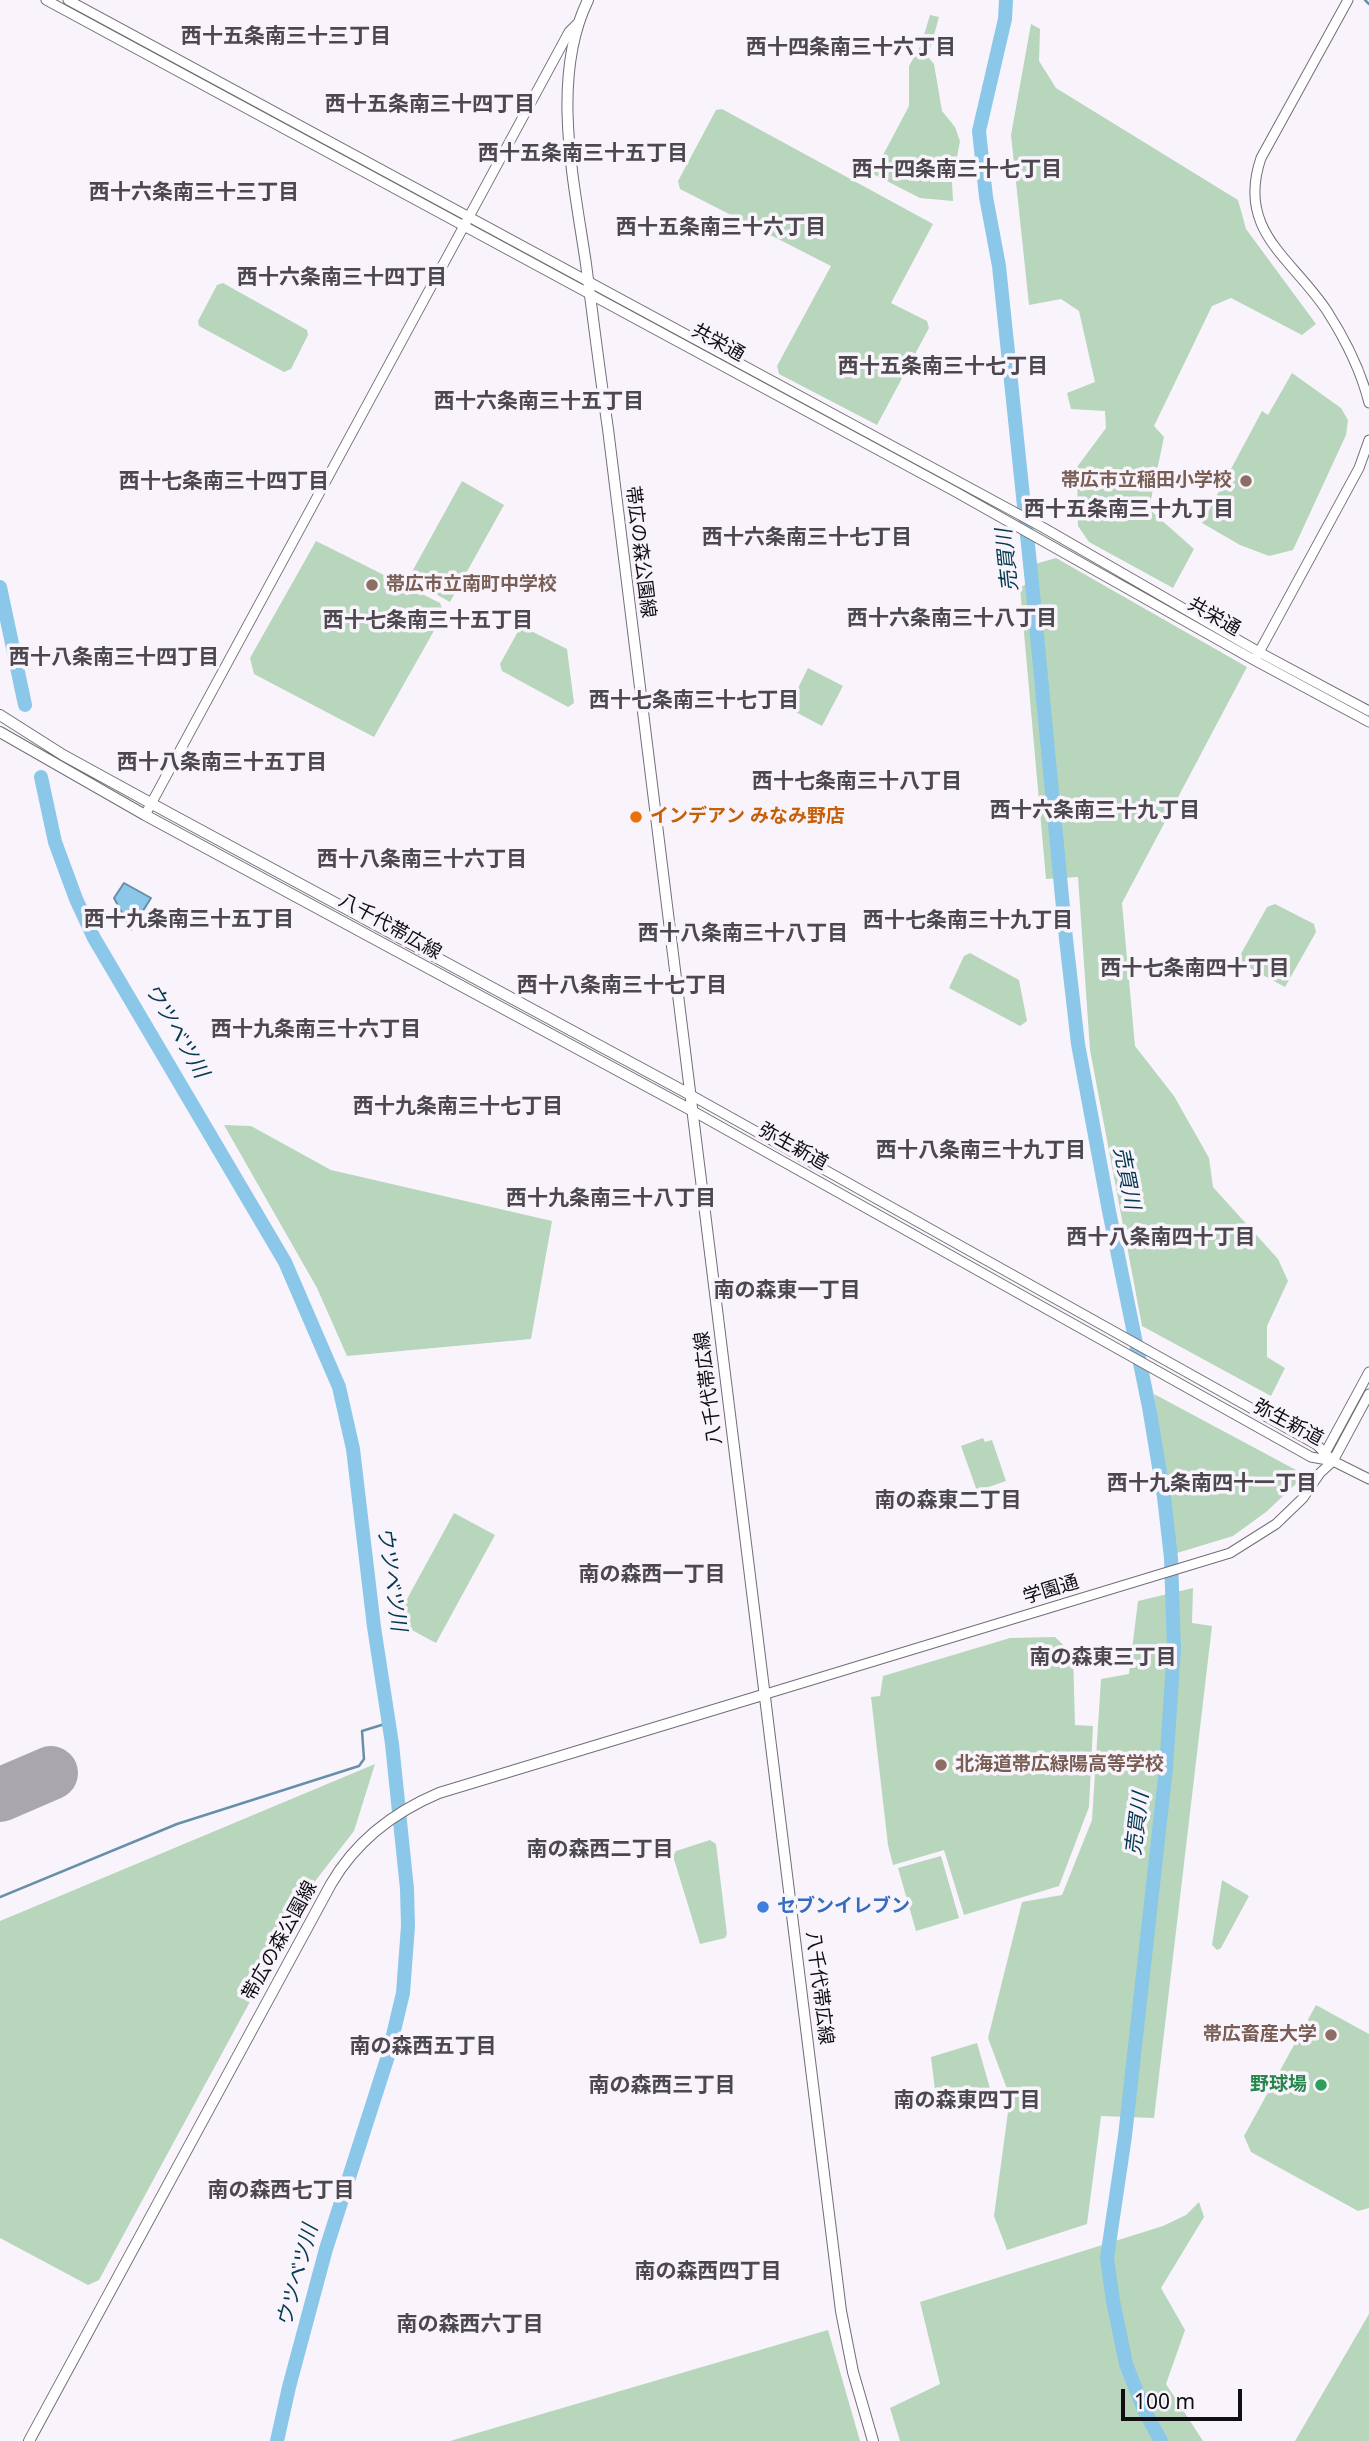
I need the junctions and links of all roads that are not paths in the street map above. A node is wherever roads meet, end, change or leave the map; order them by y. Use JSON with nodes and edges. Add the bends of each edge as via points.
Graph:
{"nodes":[{"id":1,"x":46,"y":0,"type":"edge"},
{"id":2,"x":68,"y":0,"type":"edge"},
{"id":3,"x":588,"y":0,"type":"edge"},
{"id":4,"x":1348,"y":0,"type":"edge"},
{"id":5,"x":577,"y":24,"type":"junction"},
{"id":6,"x":467,"y":223,"type":"junction"},
{"id":7,"x":588,"y":282,"type":"junction"},
{"id":8,"x":590,"y":293,"type":"junction"},
{"id":9,"x":1369,"y":403,"type":"edge"},
{"id":10,"x":1369,"y":440,"type":"edge"},
{"id":11,"x":1256,"y":656,"type":"junction"},
{"id":12,"x":1369,"y":712,"type":"edge"},
{"id":13,"x":0,"y":715,"type":"edge"},
{"id":14,"x":1369,"y":722,"type":"edge"},
{"id":15,"x":0,"y":732,"type":"edge"},
{"id":16,"x":151,"y":803,"type":"junction"},
{"id":17,"x":145,"y":815,"type":"junction"},
{"id":18,"x":689,"y":1094,"type":"junction"},
{"id":19,"x":691,"y":1110,"type":"junction"},
{"id":20,"x":1369,"y":1372,"type":"edge"},
{"id":21,"x":1369,"y":1394,"type":"edge"},
{"id":22,"x":1323,"y":1456,"type":"junction"},
{"id":23,"x":1333,"y":1461,"type":"junction"},
{"id":24,"x":1320,"y":1473,"type":"junction"},
{"id":25,"x":1369,"y":1479,"type":"edge"},
{"id":26,"x":766,"y":1694,"type":"junction"},
{"id":27,"x":29,"y":2441,"type":"edge"},
{"id":28,"x":873,"y":2441,"type":"edge"}],
"edges":[{"from":1,"to":6,"type":"street","name":"共栄通"},
{"from":2,"to":6,"type":"street","name":"共栄通"},
{"from":3,"to":5,"type":"main road","name":"帯広の森公園線"},
{"from":4,"to":9,"type":"street","via":[[1261,158],[1254,198],[1266,234],[1343,339]]},
{"from":5,"to":6,"type":"street"},
{"from":5,"to":7,"type":"main road","name":"帯広の森公園線","via":[[569,73],[569,127]]},
{"from":6,"to":7,"type":"street","name":"共栄通"},
{"from":6,"to":8,"type":"street","name":"共栄通"},
{"from":6,"to":16,"type":"street"},
{"from":7,"to":8,"type":"main road","name":"帯広の森公園線"},
{"from":7,"to":11,"type":"street","name":"共栄通","via":[[1044,528]]},
{"from":8,"to":11,"type":"street","name":"共栄通"},
{"from":8,"to":18,"type":"main road","name":"帯広の森公園線"},
{"from":10,"to":11,"type":"street","via":[[1359,468]]},
{"from":11,"to":12,"type":"street","name":"共栄通"},
{"from":11,"to":14,"type":"street","name":"共栄通"},
{"from":13,"to":16,"type":"main road","name":"八千代帯広線"},
{"from":15,"to":17,"type":"main road","name":"八千代帯広線"},
{"from":16,"to":17,"type":"street"},
{"from":16,"to":18,"type":"main road","name":"八千代帯広線"},
{"from":17,"to":19,"type":"main road","name":"八千代帯広線"},
{"from":18,"to":19,"type":"main road","name":"帯広の森公園線"},
{"from":18,"to":22,"type":"street","name":"弥生新道","via":[[1159,1356]]},
{"from":19,"to":22,"type":"street","name":"弥生新道","via":[[1311,1457]]},
{"from":19,"to":26,"type":"main road","name":"八千代帯広線"},
{"from":20,"to":22,"type":"street"},
{"from":21,"to":23,"type":"street","name":"学園通"},
{"from":22,"to":23,"type":"street","name":"弥生新道"},
{"from":22,"to":24,"type":"street"},
{"from":23,"to":24,"type":"street","name":"学園通"},
{"from":23,"to":25,"type":"street"},
{"from":24,"to":26,"type":"street","name":"学園通","via":[[1276,1524],[1230,1553]]},
{"from":26,"to":27,"type":"main road","name":"帯広の森公園線","via":[[452,1789],[407,1808],[366,1838],[331,1884]]},
{"from":26,"to":28,"type":"main road","name":"八千代帯広線","via":[[841,2311]]}]}
